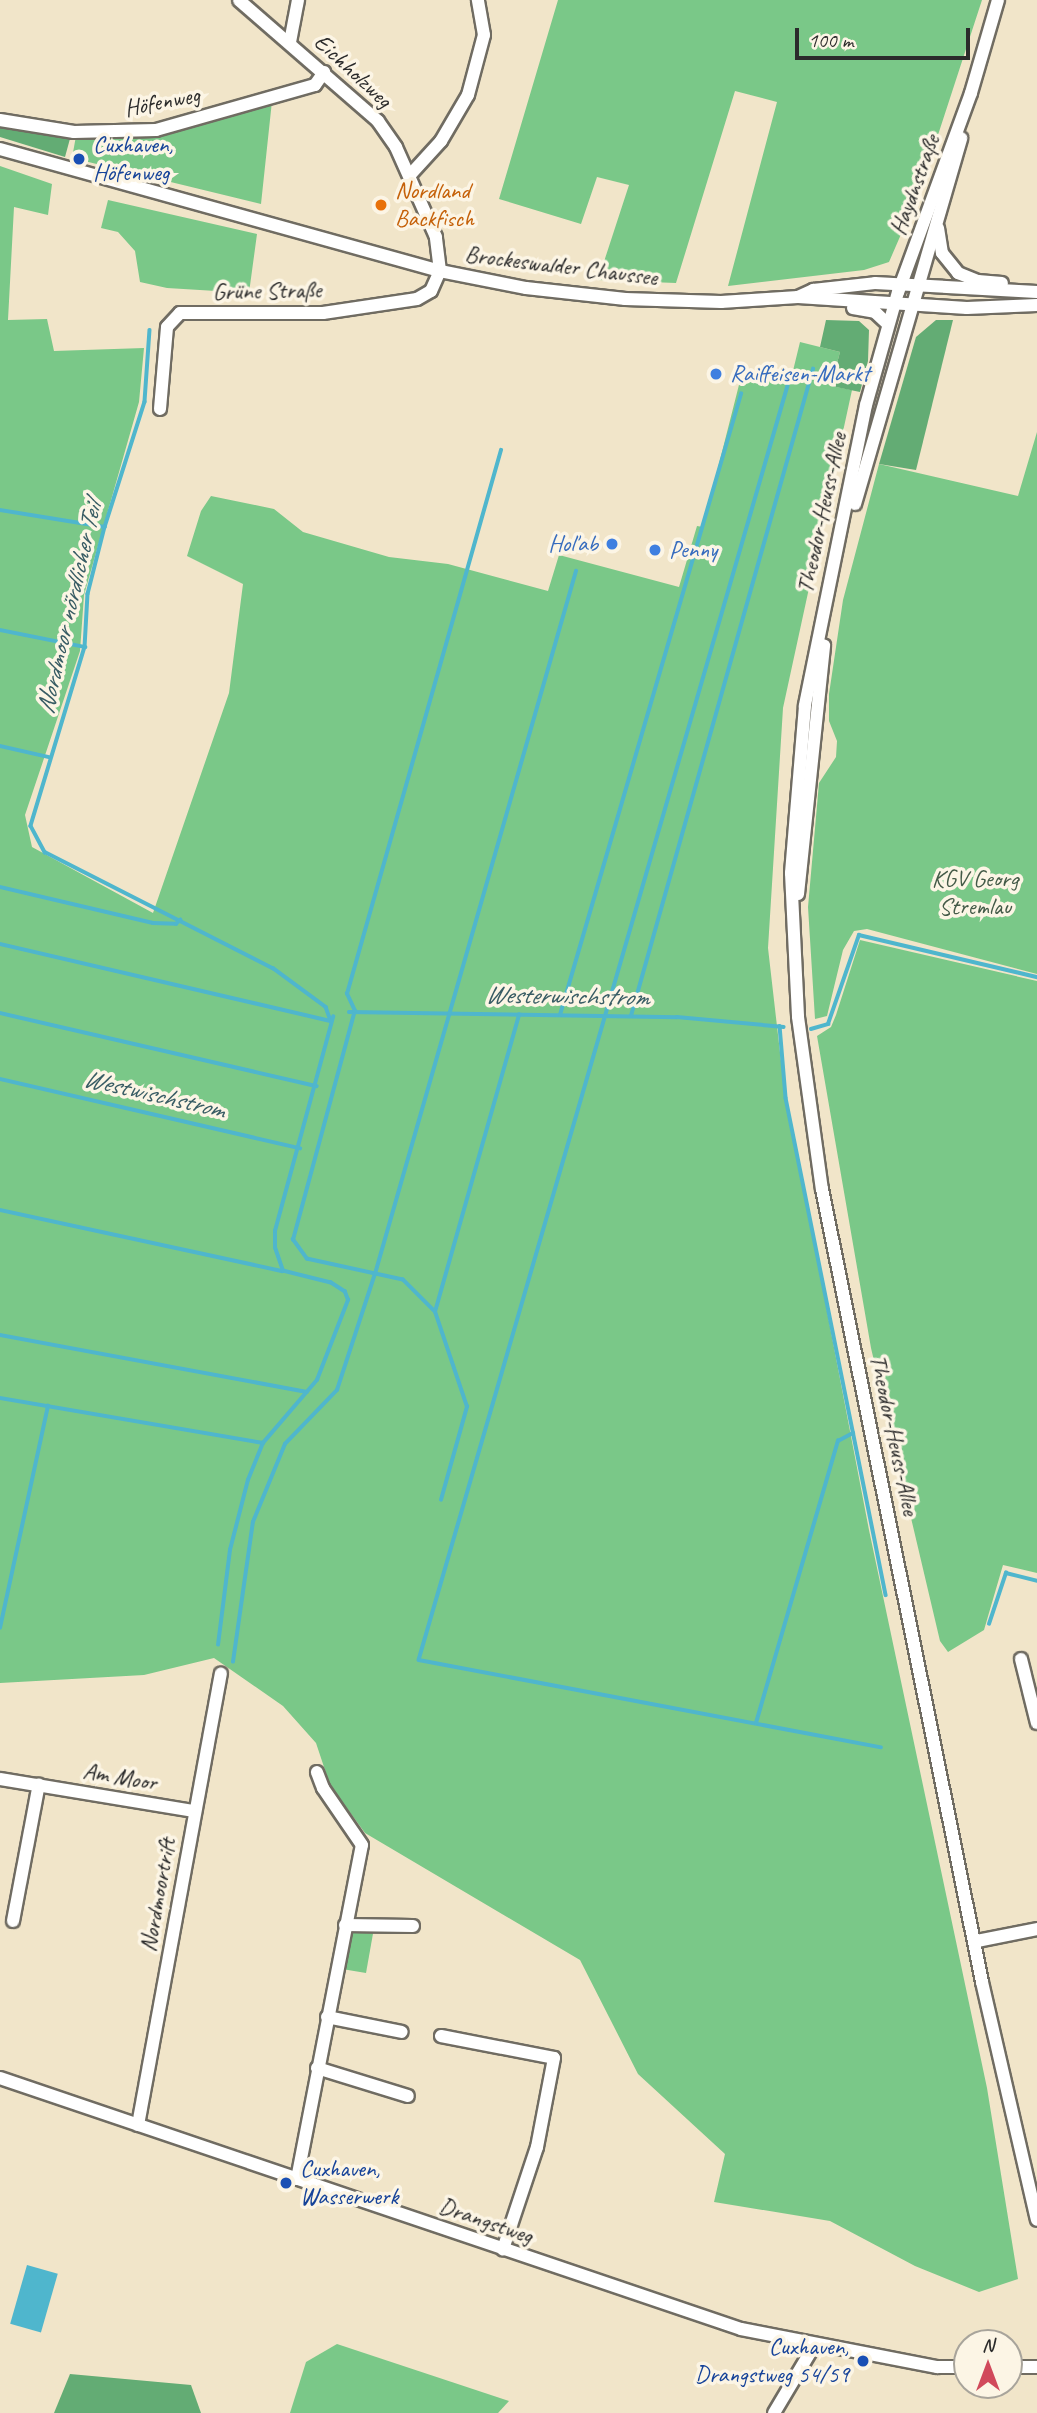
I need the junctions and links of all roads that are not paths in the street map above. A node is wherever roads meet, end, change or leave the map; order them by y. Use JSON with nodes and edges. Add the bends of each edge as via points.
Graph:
{"nodes":[{"id":1,"x":239,"y":0,"type":"edge"},
{"id":2,"x":298,"y":0,"type":"edge"},
{"id":3,"x":478,"y":0,"type":"edge"},
{"id":4,"x":998,"y":0,"type":"edge"},
{"id":5,"x":290,"y":42,"type":"junction"},
{"id":6,"x":324,"y":72,"type":"junction"},
{"id":7,"x":971,"y":93,"type":"junction"},
{"id":8,"x":0,"y":120,"type":"edge"},
{"id":9,"x":0,"y":149,"type":"edge"},
{"id":10,"x":410,"y":175,"type":"junction"},
{"id":11,"x":937,"y":224,"type":"junction"},
{"id":12,"x":440,"y":271,"type":"junction"},
{"id":13,"x":1037,"y":292,"type":"edge"},
{"id":14,"x":898,"y":293,"type":"junction"},
{"id":15,"x":916,"y":296,"type":"junction"},
{"id":16,"x":798,"y":297,"type":"junction"},
{"id":17,"x":812,"y":301,"type":"junction"},
{"id":18,"x":1037,"y":305,"type":"edge"},
{"id":19,"x":888,"y":324,"type":"junction"},
{"id":20,"x":160,"y":409,"type":"dead end"},
{"id":21,"x":805,"y":747,"type":"junction"},
{"id":22,"x":1021,"y":1659,"type":"dead end"},
{"id":23,"x":221,"y":1674,"type":"dead end"},
{"id":24,"x":1037,"y":1720,"type":"edge"},
{"id":25,"x":317,"y":1772,"type":"dead end"},
{"id":26,"x":0,"y":1779,"type":"edge"},
{"id":27,"x":39,"y":1784,"type":"junction"},
{"id":28,"x":194,"y":1811,"type":"junction"},
{"id":29,"x":13,"y":1921,"type":"dead end"},
{"id":30,"x":345,"y":1925,"type":"junction"},
{"id":31,"x":413,"y":1926,"type":"dead end"},
{"id":32,"x":1037,"y":1929,"type":"edge"},
{"id":33,"x":977,"y":1944,"type":"junction"},
{"id":34,"x":327,"y":2018,"type":"junction"},
{"id":35,"x":402,"y":2032,"type":"dead end"},
{"id":36,"x":441,"y":2036,"type":"dead end"},
{"id":37,"x":317,"y":2068,"type":"junction"},
{"id":38,"x":0,"y":2078,"type":"edge"},
{"id":39,"x":408,"y":2096,"type":"dead end"},
{"id":40,"x":138,"y":2125,"type":"junction"},
{"id":41,"x":297,"y":2179,"type":"junction"},
{"id":42,"x":1037,"y":2220,"type":"edge"},
{"id":43,"x":503,"y":2249,"type":"junction"},
{"id":44,"x":814,"y":2346,"type":"junction"},
{"id":45,"x":953,"y":2367,"type":"edge"},
{"id":46,"x":774,"y":2413,"type":"edge"}],
"edges":[{"from":1,"to":5,"type":"street","name":"Eichholzweg"},
{"from":2,"to":5,"type":"street"},
{"from":3,"to":10,"type":"street","via":[[484,35],[468,95],[441,141]]},
{"from":4,"to":7,"type":"street","name":"Haydnstraße"},
{"from":5,"to":6,"type":"street","name":"Eichholzweg"},
{"from":6,"to":8,"type":"street","name":"Höfenweg","via":[[315,85],[156,130],[74,132]]},
{"from":6,"to":10,"type":"street","name":"Eichholzweg","via":[[378,121]]},
{"from":7,"to":11,"type":"street","name":"Haydnstraße"},
{"from":7,"to":14,"type":"street","name":"Haydnstraße"},
{"from":9,"to":12,"type":"street","name":"Brockeswalder Chaussee"},
{"from":10,"to":12,"type":"street","name":"Eichholzweg","via":[[436,237]]},
{"from":11,"to":13,"type":"street","via":[[942,253],[958,273],[978,281],[1023,284]]},
{"from":11,"to":15,"type":"street","name":"Haydnstraße"},
{"from":12,"to":16,"type":"street","name":"Brockeswalder Chaussee","via":[[526,288],[625,299],[721,302]]},
{"from":12,"to":20,"type":"street","name":"Grüne Straße","via":[[431,291],[416,299],[323,313],[180,313],[167,327]]},
{"from":13,"to":15,"type":"street","name":"Brockeswalder Chaussee"},
{"from":14,"to":15,"type":"street","name":"Brockeswalder Chaussee"},
{"from":14,"to":15,"type":"street","name":"Brockeswalder Chaussee"},
{"from":14,"to":16,"type":"street","name":"Brockeswalder Chaussee","via":[[844,284]]},
{"from":14,"to":17,"type":"street","name":"Brockeswalder Chaussee"},
{"from":14,"to":19,"type":"street","name":"Theodor-Heuss-Allee"},
{"from":15,"to":18,"type":"street","name":"Brockeswalder Chaussee","via":[[967,308]]},
{"from":15,"to":21,"type":"street","name":"Theodor-Heuss-Allee","via":[[880,410],[832,594]]},
{"from":16,"to":17,"type":"street","name":"Brockeswalder Chaussee"},
{"from":17,"to":19,"type":"street","via":[[867,309]]},
{"from":19,"to":21,"type":"street","name":"Theodor-Heuss-Allee","via":[[866,405]]},
{"from":21,"to":33,"type":"street","name":"Theodor-Heuss-Allee","via":[[794,928],[798,1017],[822,1189]]},
{"from":22,"to":24,"type":"street"},
{"from":23,"to":28,"type":"street","name":"Nordmoortrift"},
{"from":25,"to":30,"type":"street","via":[[362,1845]]},
{"from":26,"to":27,"type":"street","name":"Am Moor"},
{"from":27,"to":28,"type":"street","name":"Am Moor"},
{"from":27,"to":29,"type":"street"},
{"from":28,"to":40,"type":"street","name":"Nordmoortrift"},
{"from":30,"to":31,"type":"street"},
{"from":30,"to":34,"type":"street"},
{"from":32,"to":33,"type":"street"},
{"from":33,"to":42,"type":"street","name":"Theodor-Heuss-Allee"},
{"from":34,"to":35,"type":"street"},
{"from":34,"to":37,"type":"street"},
{"from":36,"to":43,"type":"street","via":[[554,2058],[537,2147]]},
{"from":37,"to":39,"type":"street"},
{"from":37,"to":41,"type":"street"},
{"from":38,"to":40,"type":"street","name":"Drangstweg"},
{"from":40,"to":41,"type":"street","name":"Drangstweg"},
{"from":41,"to":43,"type":"street","name":"Drangstweg"},
{"from":43,"to":44,"type":"street","name":"Drangstweg","via":[[741,2329]]},
{"from":44,"to":45,"type":"street","name":"Drangstweg"},
{"from":44,"to":46,"type":"street"}]}
